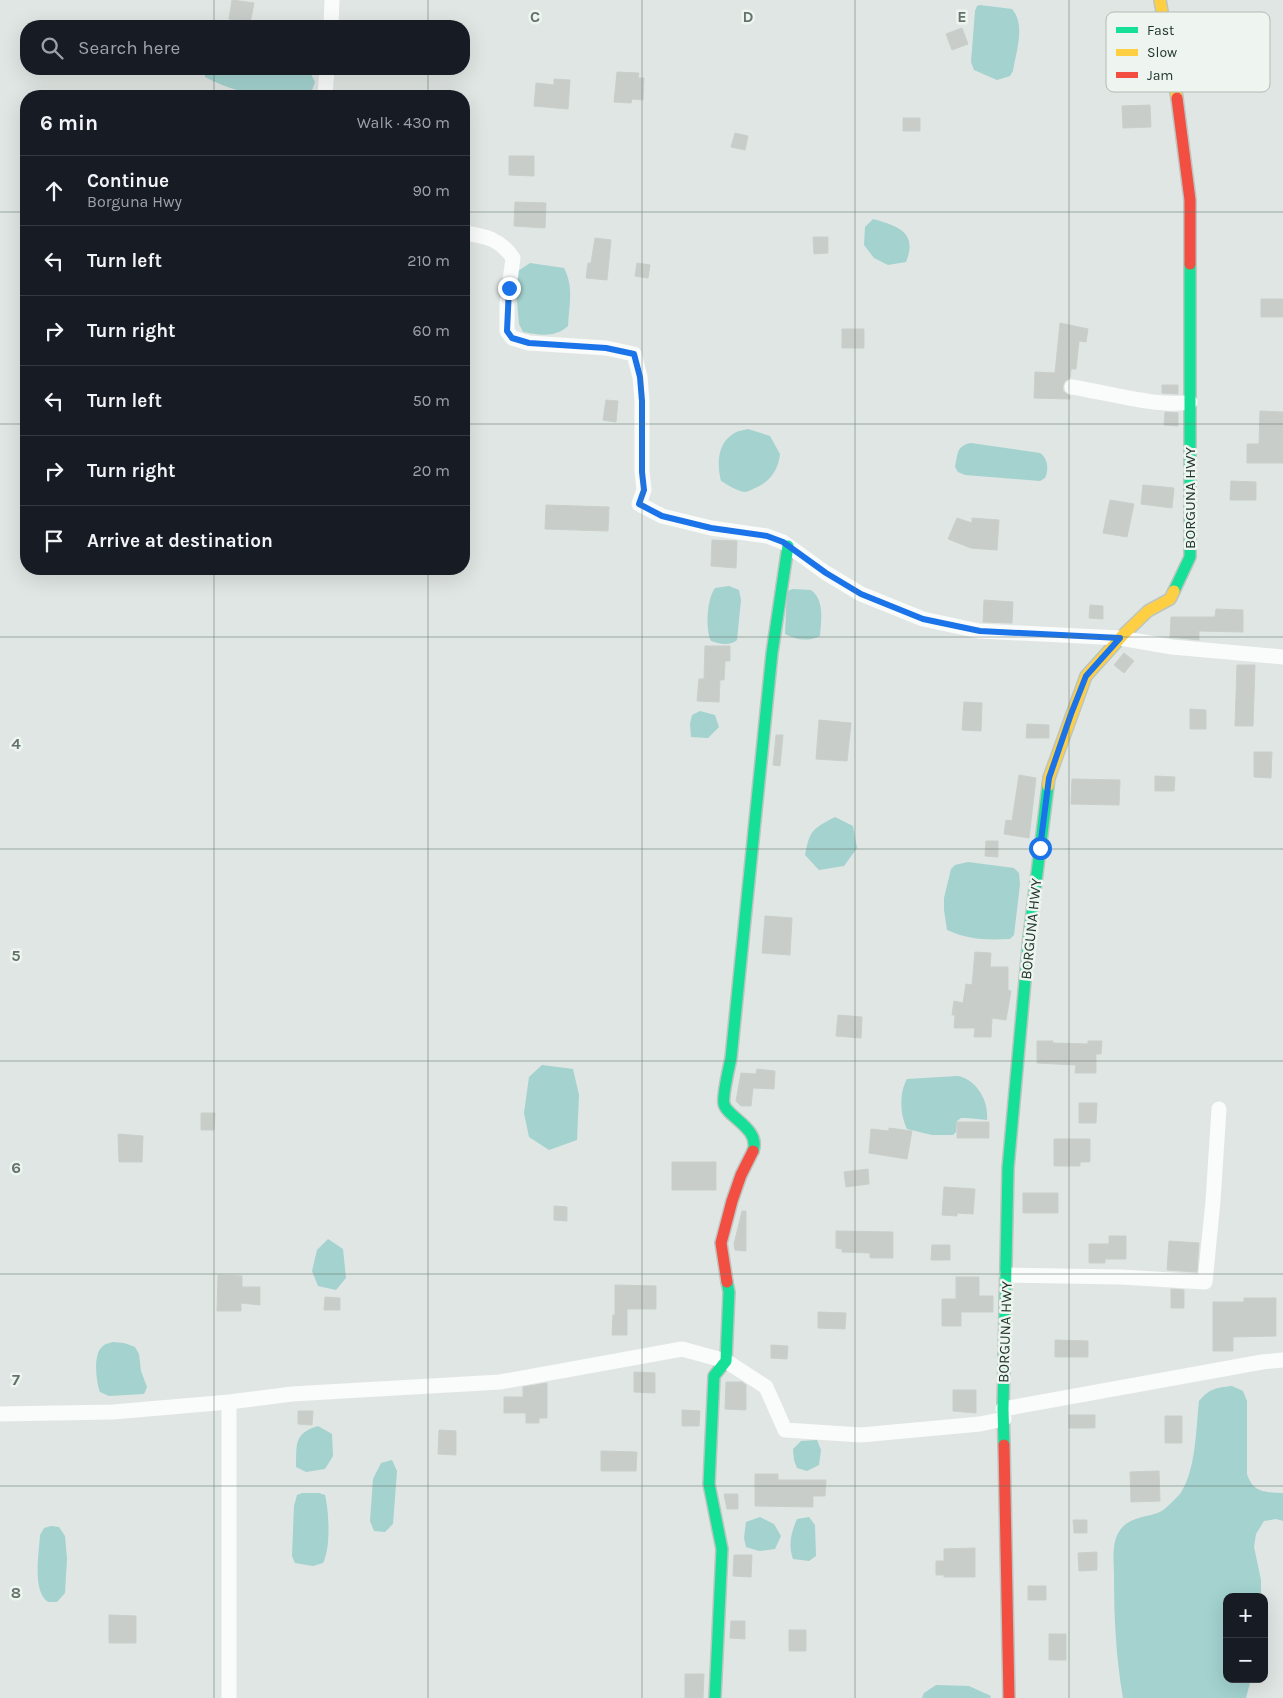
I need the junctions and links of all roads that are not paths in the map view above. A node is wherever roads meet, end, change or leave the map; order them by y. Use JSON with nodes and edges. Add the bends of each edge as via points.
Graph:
{"nodes":[{"id":1,"x":332,"y":0,"type":"edge"},
{"id":2,"x":331,"y":20,"type":"edge"},
{"id":3,"x":327,"y":75,"type":"edge"},
{"id":4,"x":325,"y":90,"type":"edge"},
{"id":5,"x":1176,"y":92,"type":"edge"},
{"id":6,"x":470,"y":234,"type":"edge"},
{"id":7,"x":1072,"y":386,"type":"dead end"},
{"id":8,"x":1190,"y":402,"type":"junction"},
{"id":9,"x":788,"y":546,"type":"junction"},
{"id":10,"x":1120,"y":638,"type":"junction"},
{"id":11,"x":1283,"y":657,"type":"edge"},
{"id":12,"x":1218,"y":1109,"type":"dead end"},
{"id":13,"x":1007,"y":1275,"type":"junction"},
{"id":14,"x":1283,"y":1360,"type":"edge"},
{"id":15,"x":726,"y":1361,"type":"junction"},
{"id":16,"x":229,"y":1402,"type":"junction"},
{"id":17,"x":0,"y":1414,"type":"edge"},
{"id":18,"x":1003,"y":1414,"type":"junction"},
{"id":19,"x":229,"y":1698,"type":"edge"},
{"id":20,"x":715,"y":1698,"type":"edge"},
{"id":21,"x":1009,"y":1698,"type":"edge"}],
"edges":[{"from":1,"to":2,"type":"street"},
{"from":3,"to":4,"type":"street"},
{"from":5,"to":8,"type":"street","name":"BORGUNA HWY","via":[[1190,200]]},
{"from":6,"to":9,"type":"street","via":[[486,236],[505,247],[512,258],[507,331],[512,338],[529,343],[606,348],[634,354],[642,401],[644,490],[639,504],[662,516],[711,528],[767,536]]},
{"from":7,"to":8,"type":"street","via":[[1151,401]]},
{"from":8,"to":10,"type":"street","name":"BORGUNA HWY","via":[[1190,557],[1170,598],[1148,611]]},
{"from":9,"to":10,"type":"street","via":[[861,594],[923,619],[980,631]]},
{"from":9,"to":15,"type":"street","via":[[772,654],[731,1058],[723,1102],[728,1112],[747,1127],[754,1148],[732,1201],[721,1244],[729,1292]]},
{"from":10,"to":11,"type":"street","via":[[1179,648]]},
{"from":10,"to":13,"type":"street","name":"BORGUNA HWY","via":[[1086,676],[1049,778],[1029,937],[1009,1158]]},
{"from":12,"to":13,"type":"street","via":[[1205,1282]]},
{"from":13,"to":18,"type":"street","name":"BORGUNA HWY"},
{"from":14,"to":18,"type":"street"},
{"from":15,"to":16,"type":"street","via":[[682,1349],[500,1382],[292,1394]]},
{"from":15,"to":18,"type":"street","via":[[766,1387],[785,1430],[861,1435],[980,1424]]},
{"from":15,"to":20,"type":"street","via":[[714,1376],[709,1484],[722,1549]]},
{"from":16,"to":17,"type":"street","via":[[112,1412]]},
{"from":16,"to":19,"type":"street"},
{"from":18,"to":21,"type":"street","name":"BORGUNA HWY"}]}
